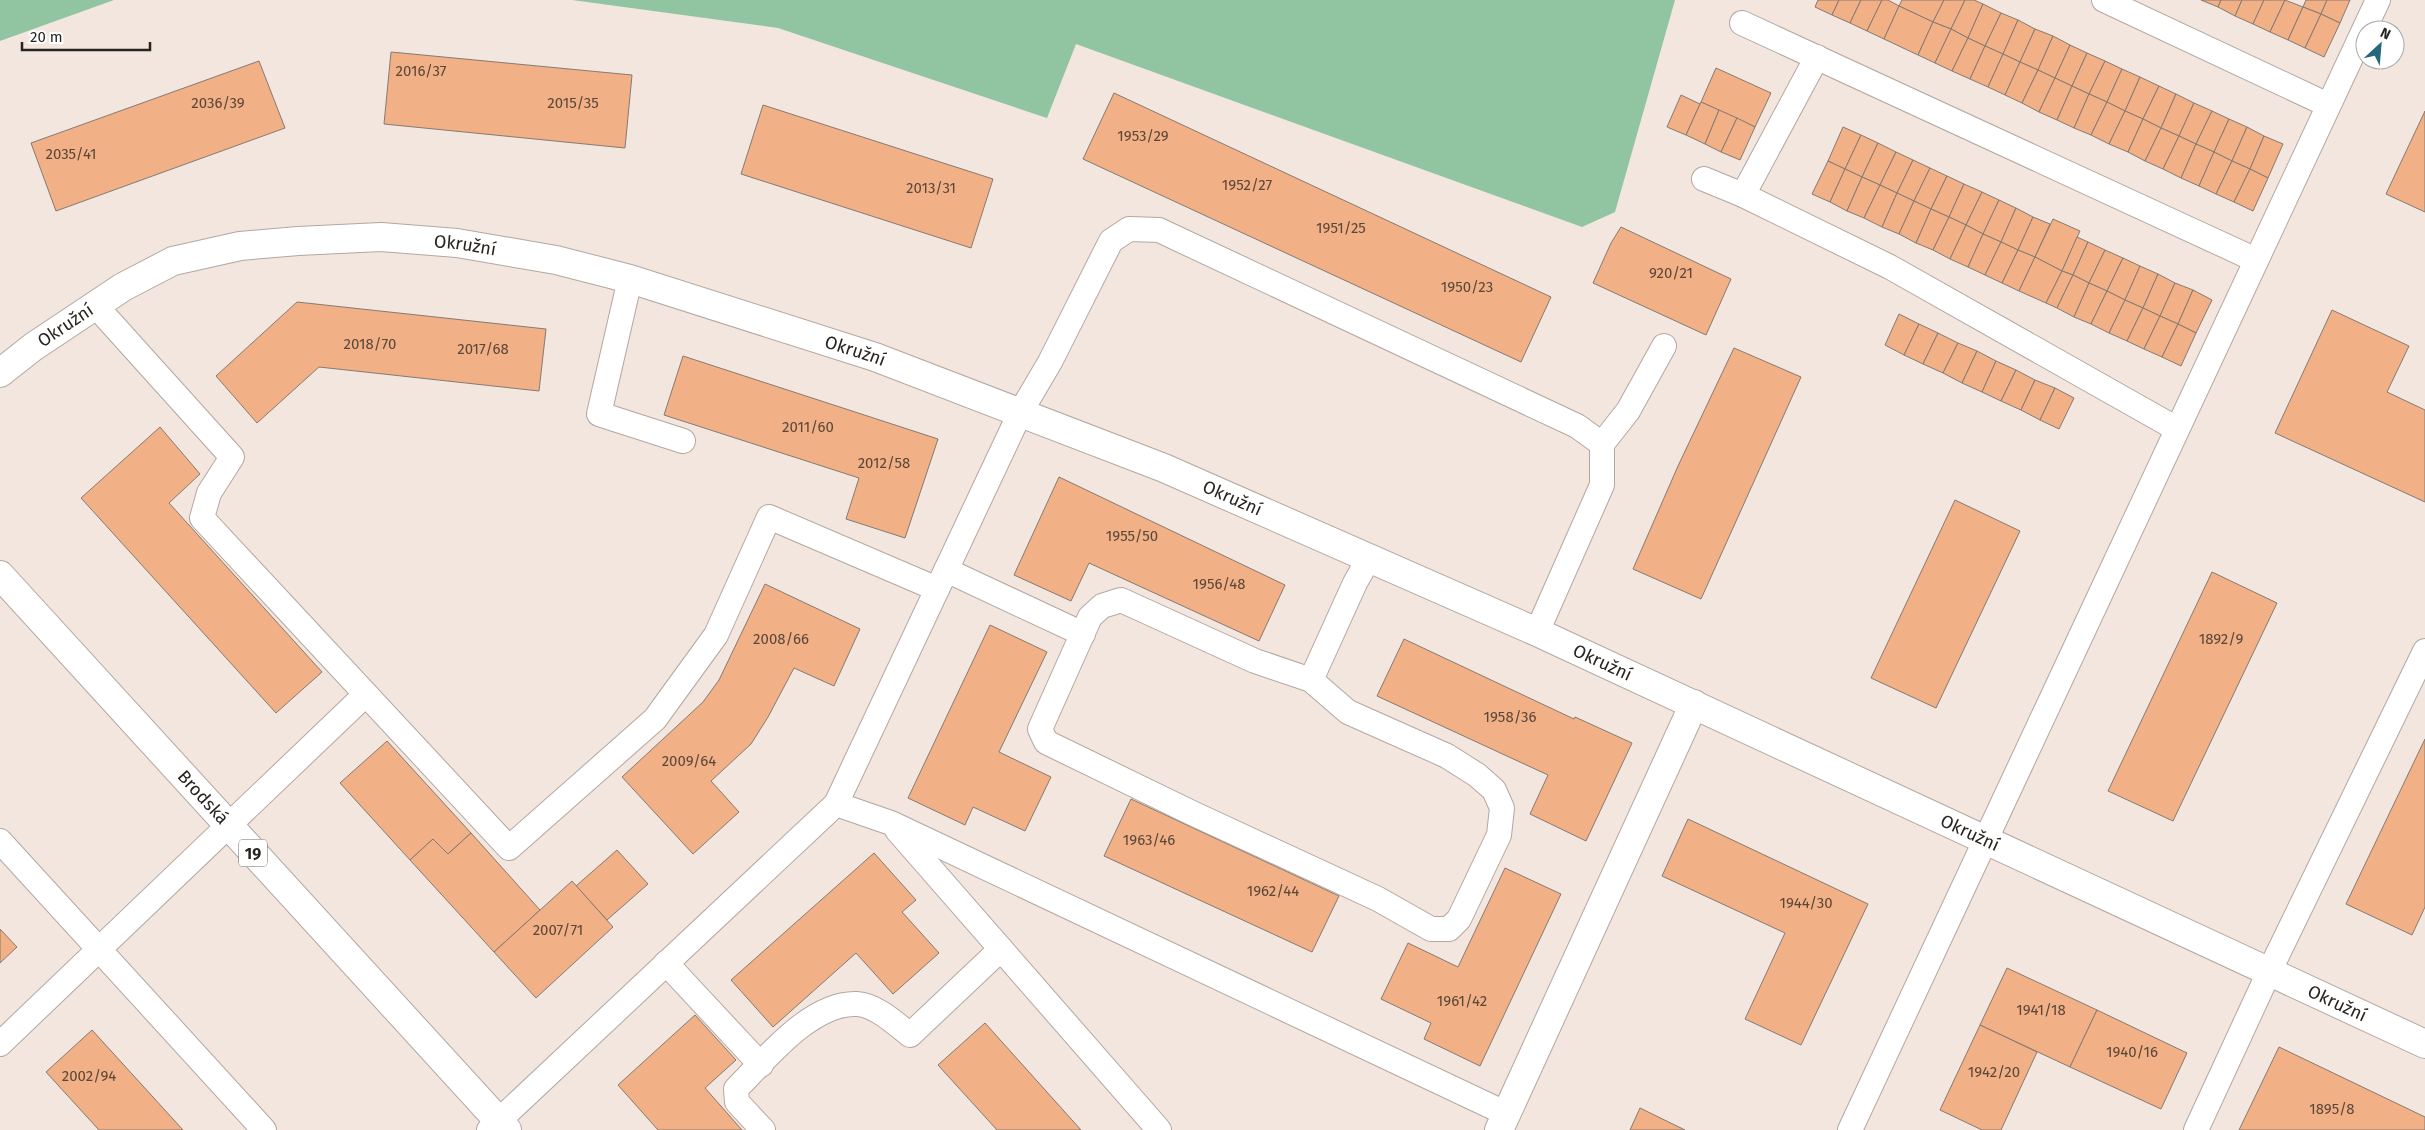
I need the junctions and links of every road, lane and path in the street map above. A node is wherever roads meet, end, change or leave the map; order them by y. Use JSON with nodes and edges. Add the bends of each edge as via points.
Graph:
{"nodes":[{"id":1,"x":2104,"y":0,"type":"edge"},
{"id":2,"x":2378,"y":0,"type":"edge"},
{"id":3,"x":1742,"y":23,"type":"dead end"},
{"id":4,"x":1817,"y":57,"type":"junction"},
{"id":5,"x":2328,"y":105,"type":"junction"},
{"id":6,"x":1704,"y":179,"type":"dead end"},
{"id":7,"x":1743,"y":196,"type":"junction"},
{"id":8,"x":2256,"y":260,"type":"junction"},
{"id":9,"x":630,"y":279,"type":"junction"},
{"id":10,"x":95,"y":305,"type":"junction"},
{"id":11,"x":1664,"y":346,"type":"dead end"},
{"id":12,"x":0,"y":373,"type":"edge"},
{"id":13,"x":1020,"y":413,"type":"junction"},
{"id":14,"x":2177,"y":429,"type":"junction"},
{"id":15,"x":683,"y":441,"type":"dead end"},
{"id":16,"x":1602,"y":444,"type":"junction"},
{"id":17,"x":1369,"y":558,"type":"junction"},
{"id":18,"x":0,"y":575,"type":"edge"},
{"id":19,"x":942,"y":579,"type":"junction"},
{"id":20,"x":1537,"y":632,"type":"junction"},
{"id":21,"x":1083,"y":634,"type":"junction"},
{"id":22,"x":2425,"y":651,"type":"edge"},
{"id":23,"x":1311,"y":680,"type":"junction"},
{"id":24,"x":365,"y":695,"type":"junction"},
{"id":25,"x":1694,"y":704,"type":"junction"},
{"id":26,"x":836,"y":804,"type":"junction"},
{"id":27,"x":891,"y":823,"type":"junction"},
{"id":28,"x":228,"y":825,"type":"junction"},
{"id":29,"x":0,"y":840,"type":"edge"},
{"id":30,"x":1986,"y":840,"type":"junction"},
{"id":31,"x":99,"y":949,"type":"junction"},
{"id":32,"x":1001,"y":949,"type":"junction"},
{"id":33,"x":666,"y":963,"type":"junction"},
{"id":34,"x":2269,"y":972,"type":"junction"},
{"id":35,"x":0,"y":1044,"type":"edge"},
{"id":36,"x":2425,"y":1044,"type":"edge"},
{"id":37,"x":761,"y":1065,"type":"junction"},
{"id":38,"x":1503,"y":1122,"type":"edge"},
{"id":39,"x":498,"y":1127,"type":"edge"},
{"id":40,"x":264,"y":1130,"type":"edge"},
{"id":41,"x":763,"y":1130,"type":"edge"},
{"id":42,"x":1159,"y":1130,"type":"edge"},
{"id":43,"x":1850,"y":1130,"type":"edge"},
{"id":44,"x":2196,"y":1130,"type":"edge"}],
"edges":[{"from":1,"to":5,"type":"lane"},
{"from":2,"to":5,"type":"lane"},
{"from":3,"to":4,"type":"lane"},
{"from":4,"to":7,"type":"lane"},
{"from":4,"to":8,"type":"lane"},
{"from":5,"to":8,"type":"lane"},
{"from":6,"to":7,"type":"lane"},
{"from":7,"to":14,"type":"lane","via":[[1890,267]]},
{"from":8,"to":14,"type":"lane"},
{"from":9,"to":10,"type":"street","name":"Okružní","via":[[556,260],[457,242],[381,237],[298,241],[240,246],[173,261]]},
{"from":9,"to":13,"type":"street","name":"Okružní","via":[[876,357]]},
{"from":9,"to":15,"type":"lane","via":[[599,414]]},
{"from":10,"to":12,"type":"street","name":"Okružní"},
{"from":10,"to":24,"type":"lane","via":[[232,457],[209,493],[202,518]]},
{"from":11,"to":16,"type":"lane","via":[[1628,411]]},
{"from":13,"to":16,"type":"lane","via":[[1050,362],[1111,241],[1129,230],[1159,230],[1577,426]]},
{"from":13,"to":17,"type":"street","name":"Okružní","via":[[1164,468]]},
{"from":13,"to":19,"type":"lane"},
{"from":14,"to":30,"type":"lane"},
{"from":16,"to":20,"type":"lane","via":[[1602,485]]},
{"from":17,"to":20,"type":"street","name":"Okružní"},
{"from":17,"to":23,"type":"lane"},
{"from":18,"to":28,"type":"street","name":"Brodská","number":"19"},
{"from":19,"to":21,"type":"lane"},
{"from":19,"to":24,"type":"lane","via":[[769,517],[716,635],[655,719],[509,848]]},
{"from":19,"to":26,"type":"lane"},
{"from":20,"to":25,"type":"street","name":"Okružní"},
{"from":21,"to":23,"type":"lane","via":[[1090,617],[1102,606],[1121,600],[1255,661]]},
{"from":21,"to":23,"type":"lane","via":[[1040,729],[1046,742],[1378,899],[1431,929],[1449,929],[1459,919],[1499,835],[1502,808],[1494,790],[1447,756],[1348,712]]},
{"from":22,"to":34,"type":"lane"},
{"from":24,"to":28,"type":"lane"},
{"from":25,"to":30,"type":"street","name":"Okružní"},
{"from":25,"to":38,"type":"street"},
{"from":26,"to":27,"type":"lane"},
{"from":26,"to":33,"type":"lane"},
{"from":27,"to":32,"type":"lane"},
{"from":27,"to":38,"type":"lane"},
{"from":28,"to":31,"type":"lane"},
{"from":28,"to":39,"type":"street","name":"Brodská","number":"19"},
{"from":29,"to":31,"type":"lane"},
{"from":30,"to":34,"type":"street","name":"Okružní"},
{"from":30,"to":43,"type":"lane"},
{"from":31,"to":35,"type":"lane"},
{"from":31,"to":40,"type":"lane"},
{"from":32,"to":37,"type":"lane","via":[[910,1035],[882,1014],[858,1004],[835,1007],[800,1026]]},
{"from":32,"to":42,"type":"lane"},
{"from":33,"to":37,"type":"lane"},
{"from":33,"to":39,"type":"lane"},
{"from":34,"to":36,"type":"street","name":"Okružní"},
{"from":34,"to":44,"type":"lane"},
{"from":37,"to":41,"type":"lane","via":[[736,1089],[737,1102]]}]}
